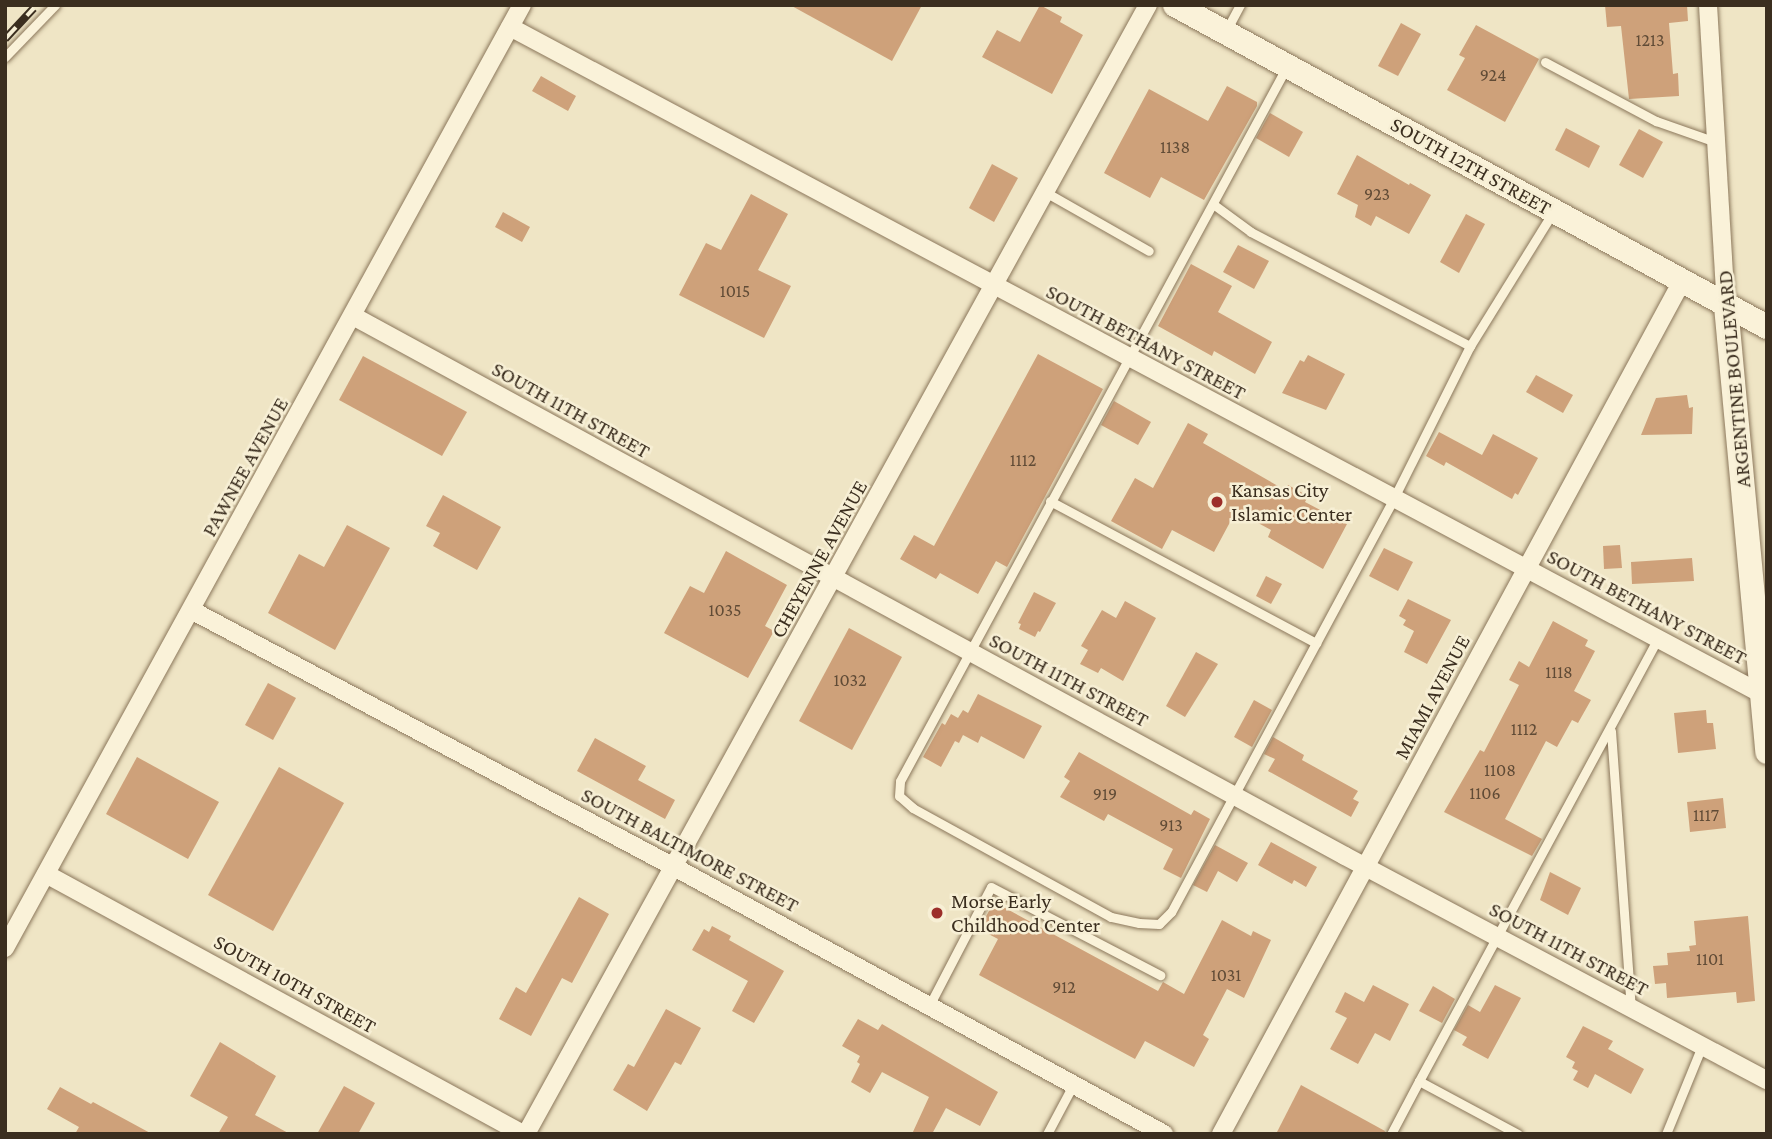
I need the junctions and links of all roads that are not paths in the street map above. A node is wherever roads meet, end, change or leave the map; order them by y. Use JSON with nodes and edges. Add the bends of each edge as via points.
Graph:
{"nodes":[{"id":1,"x":55,"y":5,"type":"edge"},
{"id":2,"x":522,"y":5,"type":"edge"},
{"id":3,"x":1148,"y":5,"type":"edge"},
{"id":4,"x":1175,"y":5,"type":"edge"},
{"id":5,"x":1240,"y":5,"type":"edge"},
{"id":6,"x":1708,"y":5,"type":"edge"},
{"id":7,"x":510,"y":27,"type":"junction"},
{"id":8,"x":1225,"y":33,"type":"junction"},
{"id":9,"x":5,"y":57,"type":"edge"},
{"id":10,"x":1545,"y":62,"type":"dead end"},
{"id":11,"x":1287,"y":67,"type":"junction"},
{"id":12,"x":1716,"y":142,"type":"junction"},
{"id":13,"x":1046,"y":193,"type":"junction"},
{"id":14,"x":1213,"y":204,"type":"junction"},
{"id":15,"x":1554,"y":212,"type":"junction"},
{"id":16,"x":1149,"y":251,"type":"dead end"},
{"id":17,"x":1682,"y":281,"type":"junction"},
{"id":18,"x":995,"y":287,"type":"junction"},
{"id":19,"x":1726,"y":306,"type":"junction"},
{"id":20,"x":353,"y":317,"type":"junction"},
{"id":21,"x":1767,"y":327,"type":"edge"},
{"id":22,"x":1470,"y":346,"type":"junction"},
{"id":23,"x":1128,"y":359,"type":"junction"},
{"id":24,"x":1050,"y":500,"type":"junction"},
{"id":25,"x":1393,"y":500,"type":"junction"},
{"id":26,"x":1527,"y":570,"type":"junction"},
{"id":27,"x":834,"y":579,"type":"junction"},
{"id":28,"x":193,"y":611,"type":"junction"},
{"id":29,"x":1658,"y":638,"type":"junction"},
{"id":30,"x":1316,"y":643,"type":"junction"},
{"id":31,"x":968,"y":651,"type":"junction"},
{"id":32,"x":1762,"y":694,"type":"junction"},
{"id":33,"x":1611,"y":729,"type":"junction"},
{"id":34,"x":1767,"y":752,"type":"edge"},
{"id":35,"x":1233,"y":795,"type":"junction"},
{"id":36,"x":1366,"y":867,"type":"junction"},
{"id":37,"x":676,"y":868,"type":"junction"},
{"id":38,"x":46,"y":874,"type":"junction"},
{"id":39,"x":1499,"y":936,"type":"junction"},
{"id":40,"x":5,"y":948,"type":"edge"},
{"id":41,"x":1160,"y":975,"type":"dead end"},
{"id":42,"x":929,"y":1006,"type":"junction"},
{"id":43,"x":1632,"y":1008,"type":"junction"},
{"id":44,"x":1702,"y":1046,"type":"junction"},
{"id":45,"x":1767,"y":1080,"type":"edge"},
{"id":46,"x":1419,"y":1082,"type":"junction"},
{"id":47,"x":1073,"y":1084,"type":"junction"},
{"id":48,"x":525,"y":1134,"type":"edge"},
{"id":49,"x":1047,"y":1134,"type":"edge"},
{"id":50,"x":1164,"y":1134,"type":"edge"},
{"id":51,"x":1222,"y":1134,"type":"edge"},
{"id":52,"x":1391,"y":1134,"type":"edge"},
{"id":53,"x":1518,"y":1134,"type":"edge"},
{"id":54,"x":1666,"y":1134,"type":"edge"}],
"edges":[{"from":1,"to":9,"type":"lane"},
{"from":2,"to":7,"type":"street","name":"PAWNEE AVENUE"},
{"from":3,"to":13,"type":"street","name":"CHEYENNE AVENUE"},
{"from":4,"to":8,"type":"street","name":"SOUTH 12TH STREET"},
{"from":5,"to":8,"type":"lane"},
{"from":6,"to":12,"type":"street","name":"ARGENTINE BOULEVARD"},
{"from":7,"to":18,"type":"street","name":"SOUTH BETHANY STREET"},
{"from":7,"to":20,"type":"street","name":"PAWNEE AVENUE"},
{"from":8,"to":11,"type":"street","name":"SOUTH 12TH STREET"},
{"from":10,"to":12,"type":"lane","via":[[1656,121]]},
{"from":11,"to":14,"type":"lane"},
{"from":11,"to":15,"type":"street","name":"SOUTH 12TH STREET"},
{"from":12,"to":19,"type":"street","name":"ARGENTINE BOULEVARD"},
{"from":13,"to":16,"type":"lane"},
{"from":13,"to":18,"type":"street","name":"CHEYENNE AVENUE"},
{"from":14,"to":22,"type":"lane","via":[[1251,232]]},
{"from":14,"to":23,"type":"lane"},
{"from":15,"to":17,"type":"street","name":"SOUTH 12TH STREET"},
{"from":15,"to":22,"type":"lane"},
{"from":17,"to":19,"type":"street","name":"SOUTH 12TH STREET"},
{"from":17,"to":26,"type":"street","name":"MIAMI AVENUE"},
{"from":18,"to":23,"type":"street","name":"SOUTH BETHANY STREET"},
{"from":18,"to":27,"type":"street","name":"CHEYENNE AVENUE"},
{"from":19,"to":21,"type":"street","name":"SOUTH 12TH STREET"},
{"from":19,"to":32,"type":"street","name":"ARGENTINE BOULEVARD"},
{"from":20,"to":27,"type":"street","name":"SOUTH 11TH STREET"},
{"from":20,"to":28,"type":"street","name":"PAWNEE AVENUE"},
{"from":22,"to":25,"type":"lane"},
{"from":23,"to":24,"type":"lane"},
{"from":23,"to":25,"type":"street","name":"SOUTH BETHANY STREET"},
{"from":24,"to":30,"type":"lane"},
{"from":24,"to":31,"type":"lane"},
{"from":25,"to":26,"type":"street","name":"SOUTH BETHANY STREET"},
{"from":25,"to":30,"type":"lane"},
{"from":26,"to":29,"type":"street","name":"SOUTH BETHANY STREET"},
{"from":26,"to":36,"type":"street","name":"MIAMI AVENUE"},
{"from":27,"to":31,"type":"street","name":"SOUTH 11TH STREET"},
{"from":27,"to":37,"type":"street","name":"CHEYENNE AVENUE"},
{"from":28,"to":37,"type":"street","name":"SOUTH BALTIMORE STREET"},
{"from":28,"to":38,"type":"street","name":"PAWNEE AVENUE"},
{"from":29,"to":32,"type":"street","name":"SOUTH BETHANY STREET"},
{"from":29,"to":33,"type":"lane"},
{"from":30,"to":35,"type":"lane"},
{"from":31,"to":35,"type":"street","name":"SOUTH 11TH STREET"},
{"from":31,"to":35,"type":"lane","via":[[900,781],[899,796],[1111,917],[1159,924],[1165,918]]},
{"from":32,"to":34,"type":"street","name":"ARGENTINE BOULEVARD"},
{"from":33,"to":39,"type":"lane"},
{"from":33,"to":43,"type":"lane"},
{"from":35,"to":36,"type":"street","name":"SOUTH 11TH STREET"},
{"from":36,"to":39,"type":"street","name":"SOUTH 11TH STREET"},
{"from":36,"to":51,"type":"street","name":"MIAMI AVENUE"},
{"from":37,"to":42,"type":"street","name":"SOUTH BALTIMORE STREET"},
{"from":37,"to":48,"type":"street","name":"CHEYENNE AVENUE"},
{"from":38,"to":40,"type":"street","name":"PAWNEE AVENUE"},
{"from":38,"to":48,"type":"street","name":"SOUTH 10TH STREET"},
{"from":39,"to":43,"type":"street","name":"SOUTH 11TH STREET"},
{"from":39,"to":46,"type":"lane"},
{"from":41,"to":42,"type":"lane","via":[[991,887]]},
{"from":42,"to":47,"type":"street","name":"SOUTH BALTIMORE STREET"},
{"from":43,"to":44,"type":"street","name":"SOUTH 11TH STREET"},
{"from":44,"to":45,"type":"street","name":"SOUTH 11TH STREET"},
{"from":44,"to":54,"type":"lane"},
{"from":46,"to":52,"type":"lane"},
{"from":46,"to":53,"type":"lane"},
{"from":47,"to":49,"type":"lane"},
{"from":47,"to":50,"type":"street","name":"SOUTH BALTIMORE STREET"}]}
